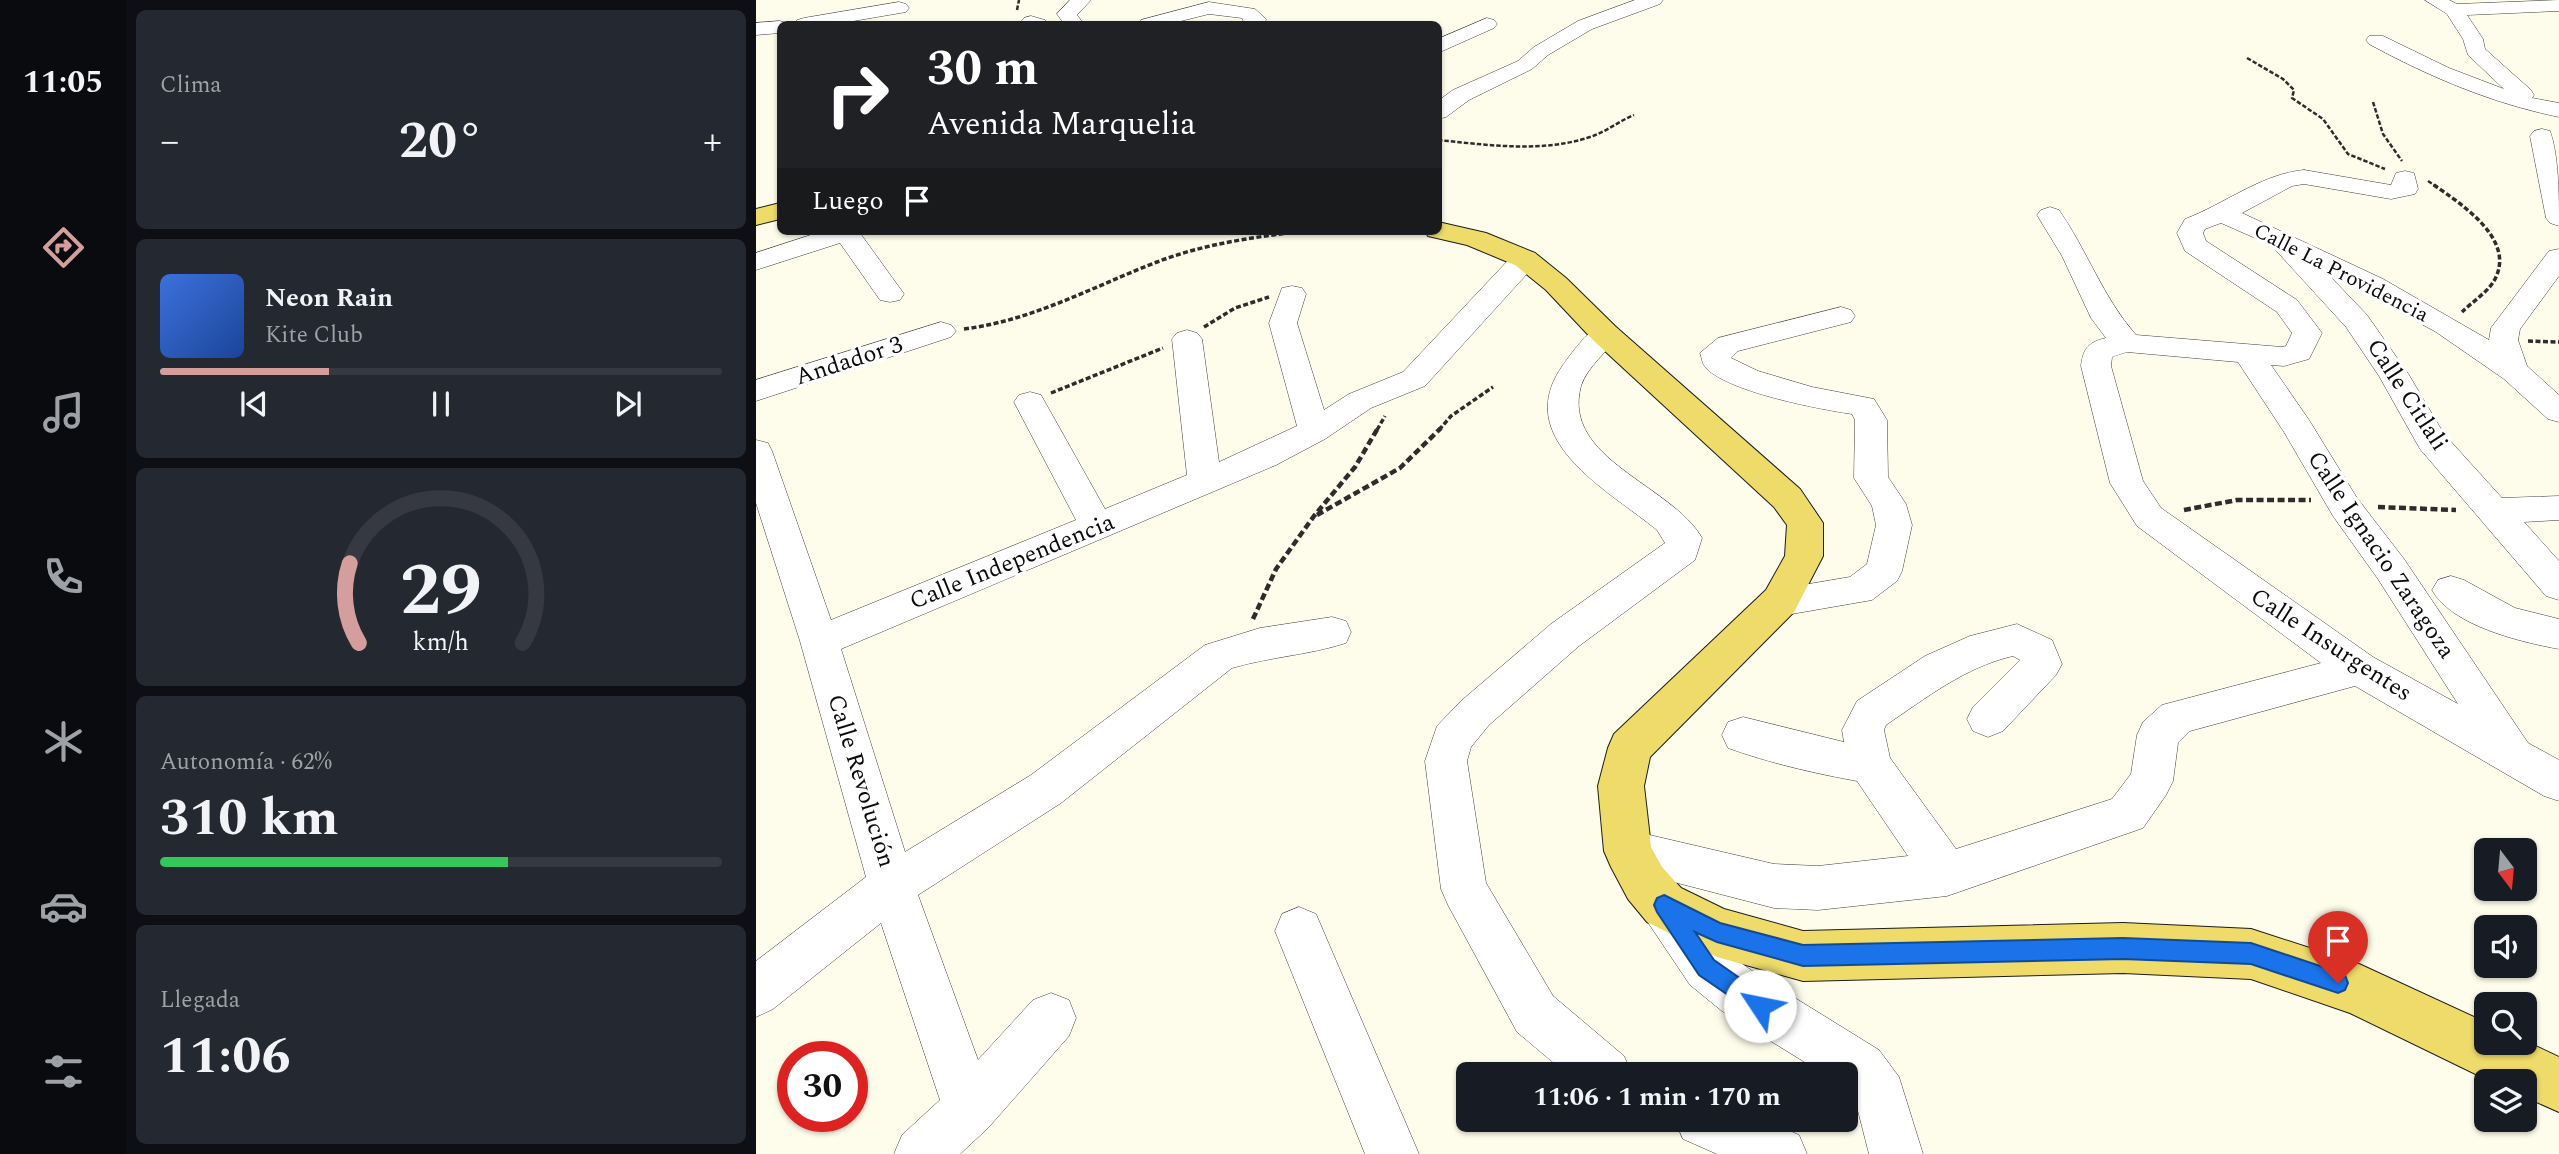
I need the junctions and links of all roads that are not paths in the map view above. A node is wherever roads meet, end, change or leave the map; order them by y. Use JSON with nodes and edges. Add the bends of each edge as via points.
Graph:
{"nodes":[{"id":1,"x":1081,"y":0,"type":"edge"},
{"id":2,"x":1653,"y":0,"type":"edge"},
{"id":3,"x":2435,"y":0,"type":"edge"},
{"id":4,"x":2546,"y":3,"type":"edge"},
{"id":5,"x":899,"y":8,"type":"dead end"},
{"id":6,"x":2454,"y":10,"type":"junction"},
{"id":7,"x":821,"y":21,"type":"edge"},
{"id":8,"x":1072,"y":21,"type":"edge"},
{"id":9,"x":1159,"y":21,"type":"edge"},
{"id":10,"x":1256,"y":21,"type":"edge"},
{"id":11,"x":1487,"y":24,"type":"dead end"},
{"id":12,"x":777,"y":27,"type":"edge"},
{"id":13,"x":756,"y":29,"type":"edge"},
{"id":14,"x":2376,"y":40,"type":"dead end"},
{"id":15,"x":1442,"y":45,"type":"edge"},
{"id":16,"x":2529,"y":105,"type":"junction"},
{"id":17,"x":1442,"y":109,"type":"edge"},
{"id":18,"x":2559,"y":110,"type":"edge"},
{"id":19,"x":2542,"y":136,"type":"dead end"},
{"id":20,"x":2413,"y":174,"type":"road end"},
{"id":21,"x":2554,"y":178,"type":"edge"},
{"id":22,"x":777,"y":212,"type":"edge"},
{"id":23,"x":2222,"y":214,"type":"junction"},
{"id":24,"x":2050,"y":215,"type":"dead end"},
{"id":25,"x":756,"y":217,"type":"edge"},
{"id":26,"x":2559,"y":218,"type":"edge"},
{"id":27,"x":1442,"y":231,"type":"edge"},
{"id":28,"x":836,"y":235,"type":"edge"},
{"id":29,"x":851,"y":235,"type":"edge"},
{"id":30,"x":2279,"y":239,"type":"junction"},
{"id":31,"x":2559,"y":257,"type":"edge"},
{"id":32,"x":1525,"y":260,"type":"junction"},
{"id":33,"x":756,"y":262,"type":"edge"},
{"id":34,"x":890,"y":294,"type":"dead end"},
{"id":35,"x":1292,"y":294,"type":"road end"},
{"id":36,"x":1841,"y":316,"type":"dead end"},
{"id":37,"x":941,"y":331,"type":"road end"},
{"id":38,"x":1605,"y":334,"type":"junction"},
{"id":39,"x":1187,"y":339,"type":"road end"},
{"id":40,"x":2127,"y":343,"type":"junction"},
{"id":41,"x":2246,"y":353,"type":"junction"},
{"id":42,"x":2515,"y":373,"type":"junction"},
{"id":43,"x":756,"y":391,"type":"edge"},
{"id":44,"x":2559,"y":412,"type":"edge"},
{"id":45,"x":1037,"y":413,"type":"road end"},
{"id":46,"x":1314,"y":431,"type":"junction"},
{"id":47,"x":756,"y":451,"type":"edge"},
{"id":48,"x":1205,"y":481,"type":"junction"},
{"id":49,"x":2559,"y":508,"type":"edge"},
{"id":50,"x":2494,"y":511,"type":"junction"},
{"id":51,"x":1097,"y":527,"type":"junction"},
{"id":52,"x":2559,"y":586,"type":"edge"},
{"id":53,"x":2451,"y":590,"type":"dead end"},
{"id":54,"x":1780,"y":601,"type":"junction"},
{"id":55,"x":1332,"y":632,"type":"dead end"},
{"id":56,"x":2559,"y":634,"type":"edge"},
{"id":57,"x":819,"y":641,"type":"junction"},
{"id":58,"x":2359,"y":669,"type":"junction"},
{"id":59,"x":1987,"y":719,"type":"dead end"},
{"id":60,"x":1743,"y":735,"type":"dead end"},
{"id":61,"x":2514,"y":757,"type":"junction"},
{"id":62,"x":1870,"y":765,"type":"junction"},
{"id":63,"x":2559,"y":782,"type":"edge"},
{"id":64,"x":1947,"y":874,"type":"junction"},
{"id":65,"x":1646,"y":880,"type":"junction"},
{"id":66,"x":892,"y":886,"type":"junction"},
{"id":67,"x":1298,"y":931,"type":"dead end"},
{"id":68,"x":756,"y":992,"type":"edge"},
{"id":69,"x":1051,"y":1018,"type":"dead end"},
{"id":70,"x":1592,"y":1062,"type":"edge"},
{"id":71,"x":2559,"y":1085,"type":"edge"},
{"id":72,"x":969,"y":1110,"type":"junction"},
{"id":73,"x":1730,"y":1132,"type":"edge"},
{"id":74,"x":921,"y":1154,"type":"edge"},
{"id":75,"x":1392,"y":1154,"type":"edge"},
{"id":76,"x":1780,"y":1154,"type":"edge"},
{"id":77,"x":1896,"y":1154,"type":"edge"}],
"edges":[{"from":1,"to":8,"type":"street","via":[[1067,14]]},
{"from":2,"to":17,"type":"street","via":[[1585,25],[1525,65]]},
{"from":3,"to":6,"type":"street"},
{"from":4,"to":6,"type":"street"},
{"from":5,"to":7,"type":"street"},
{"from":6,"to":16,"type":"street","via":[[2473,39],[2475,51]]},
{"from":9,"to":10,"type":"street","via":[[1209,8],[1248,13]]},
{"from":11,"to":15,"type":"street"},
{"from":12,"to":13,"type":"street"},
{"from":14,"to":16,"type":"street"},
{"from":16,"to":18,"type":"street"},
{"from":19,"to":21,"type":"street"},
{"from":20,"to":23,"type":"street","via":[[2406,189],[2391,192],[2304,177],[2286,179]]},
{"from":21,"to":26,"type":"street"},
{"from":22,"to":25,"type":"main road"},
{"from":23,"to":30,"type":"street","name":"Calle La Providencia"},
{"from":23,"to":41,"type":"street","via":[[2194,224],[2190,233],[2194,245],[2287,306],[2307,333],[2298,352],[2284,356]]},
{"from":24,"to":40,"type":"street","via":[[2105,318]]},
{"from":27,"to":32,"type":"main road","via":[[1476,239]]},
{"from":28,"to":33,"type":"street"},
{"from":29,"to":34,"type":"street"},
{"from":30,"to":42,"type":"street","name":"Calle La Providencia","via":[[2409,304]]},
{"from":30,"to":50,"type":"street","name":"Calle Citlali","via":[[2357,321],[2432,441]]},
{"from":31,"to":42,"type":"street","via":[[2506,328],[2503,350]]},
{"from":32,"to":38,"type":"main road"},
{"from":32,"to":46,"type":"street","name":"Calle Independencia","via":[[1414,379],[1360,401]]},
{"from":35,"to":46,"type":"street","via":[[1283,323]]},
{"from":36,"to":54,"type":"street","via":[[1728,344],[1715,353],[1718,363],[1747,378],[1809,397],[1863,406],[1871,420],[1871,478],[1889,504],[1894,525],[1885,571],[1859,590]]},
{"from":37,"to":43,"type":"street","name":"Andador 3"},
{"from":38,"to":54,"type":"main road","via":[[1787,498],[1805,523],[1804,556]]},
{"from":38,"to":70,"type":"street","via":[[1567,384],[1562,410],[1573,440],[1592,463],[1674,522],[1684,538],[1682,550],[1565,635],[1475,713],[1452,739],[1446,761],[1464,889],[1535,1013]]},
{"from":39,"to":48,"type":"street"},
{"from":40,"to":41,"type":"street"},
{"from":40,"to":58,"type":"street","name":"Calle Insurgentes","via":[[2096,353],[2096,366],[2127,483],[2136,500],[2149,517]]},
{"from":41,"to":61,"type":"street","name":"Calle Ignacio Zaragoza"},
{"from":42,"to":44,"type":"street","name":"Calle La Providencia"},
{"from":45,"to":51,"type":"street"},
{"from":46,"to":48,"type":"street","name":"Calle Independencia"},
{"from":47,"to":57,"type":"street","name":"Calle Revolución"},
{"from":48,"to":51,"type":"street","name":"Calle Independencia"},
{"from":49,"to":50,"type":"street"},
{"from":50,"to":52,"type":"street","name":"Calle Citlali"},
{"from":51,"to":57,"type":"street","name":"Calle Independencia"},
{"from":53,"to":56,"type":"street","via":[[2514,625]]},
{"from":54,"to":65,"type":"main road","via":[[1630,748],[1621,786]]},
{"from":55,"to":66,"type":"street","via":[[1219,656],[1046,789]]},
{"from":57,"to":66,"type":"street","name":"Calle Revolución"},
{"from":58,"to":61,"type":"street","name":"Calle Insurgentes"},
{"from":58,"to":64,"type":"street","via":[[2177,717],[2158,735],[2151,781],[2127,814]]},
{"from":59,"to":62,"type":"street","via":[[2042,664],[2038,651],[2017,640],[1984,647],[1939,668],[1871,713],[1863,730]]},
{"from":60,"to":62,"type":"street"},
{"from":61,"to":63,"type":"street","name":"Calle Insurgentes"},
{"from":62,"to":64,"type":"street"},
{"from":64,"to":65,"type":"street","via":[[1818,888]]},
{"from":65,"to":71,"type":"main road","via":[[1717,932],[1803,956],[2123,948],[2251,954],[2359,990]]},
{"from":65,"to":77,"type":"street","via":[[1707,968],[1861,1068],[1880,1096]]},
{"from":66,"to":68,"type":"street"},
{"from":66,"to":72,"type":"street","name":"Calle Revolución"},
{"from":67,"to":75,"type":"street"},
{"from":69,"to":72,"type":"street"},
{"from":72,"to":74,"type":"street"},
{"from":73,"to":76,"type":"street"}]}
